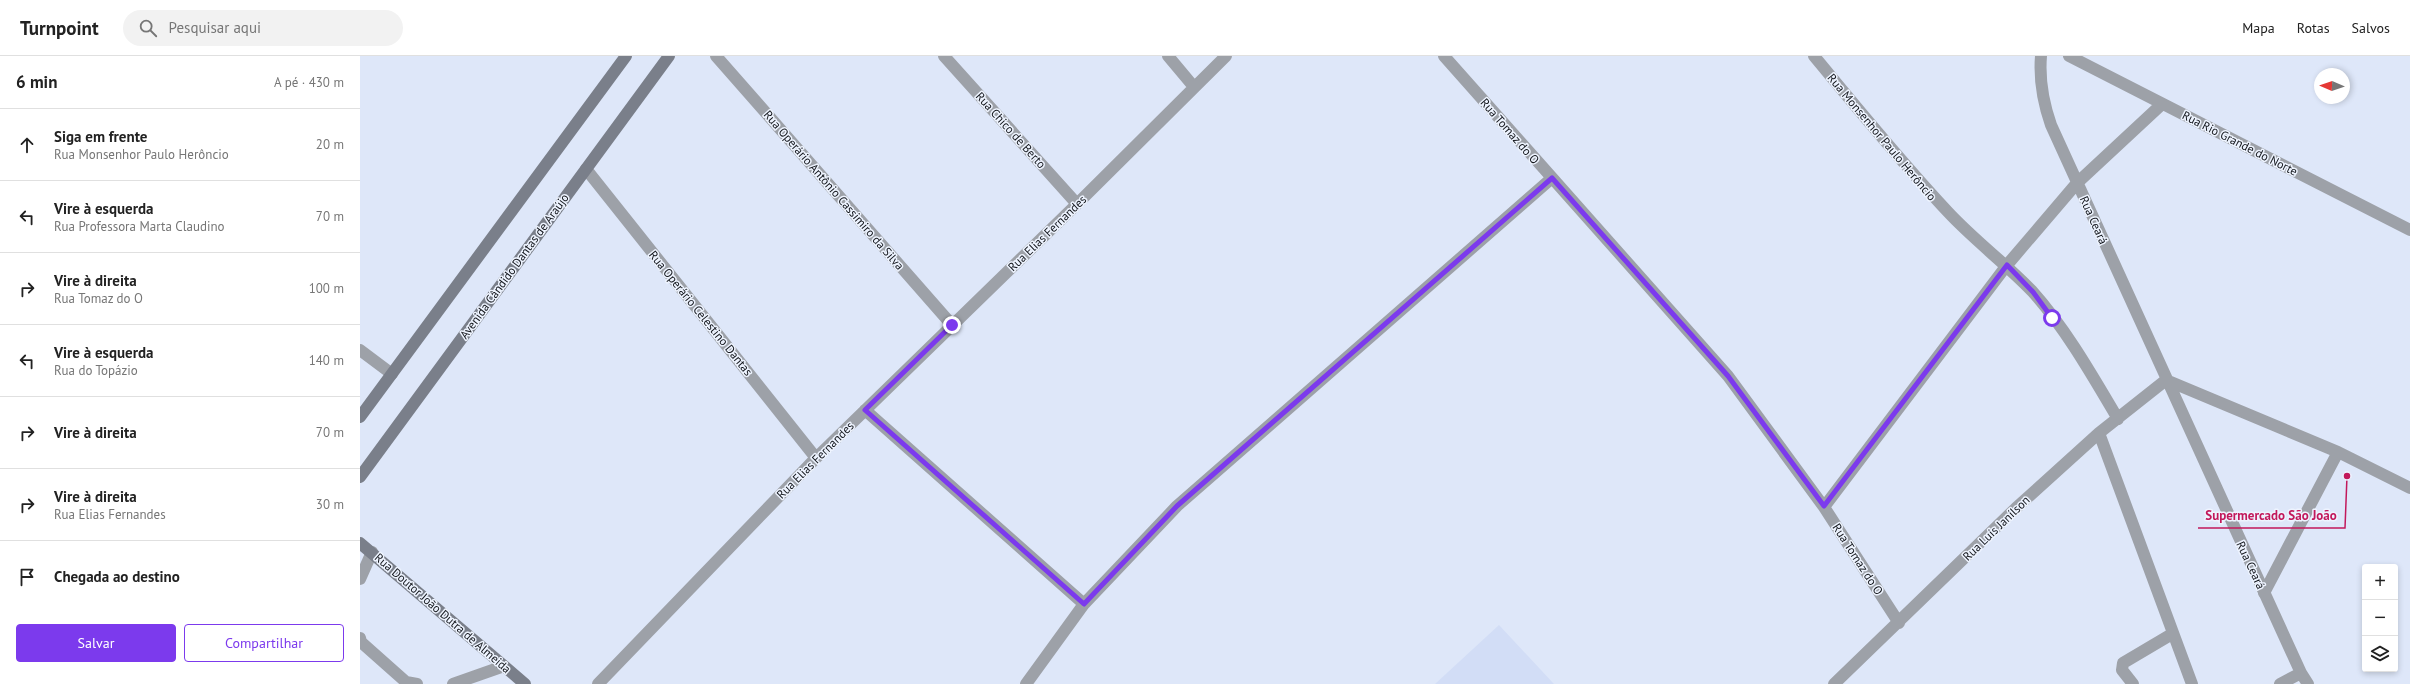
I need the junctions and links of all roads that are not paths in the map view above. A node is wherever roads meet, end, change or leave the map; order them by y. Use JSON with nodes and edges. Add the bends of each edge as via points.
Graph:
{"nodes":[{"id":1,"x":626,"y":56,"type":"edge"},
{"id":2,"x":669,"y":56,"type":"edge"},
{"id":3,"x":716,"y":56,"type":"edge"},
{"id":4,"x":944,"y":56,"type":"edge"},
{"id":5,"x":1168,"y":56,"type":"edge"},
{"id":6,"x":1226,"y":56,"type":"edge"},
{"id":7,"x":1444,"y":56,"type":"edge"},
{"id":8,"x":1814,"y":56,"type":"edge"},
{"id":9,"x":2041,"y":56,"type":"edge"},
{"id":10,"x":2070,"y":56,"type":"edge"},
{"id":11,"x":1194,"y":87,"type":"junction"},
{"id":12,"x":2162,"y":104,"type":"junction"},
{"id":13,"x":586,"y":169,"type":"junction"},
{"id":14,"x":1552,"y":178,"type":"junction"},
{"id":15,"x":2077,"y":183,"type":"junction"},
{"id":16,"x":1077,"y":204,"type":"junction"},
{"id":17,"x":2410,"y":230,"type":"edge"},
{"id":18,"x":2007,"y":265,"type":"junction"},
{"id":19,"x":952,"y":325,"type":"junction"},
{"id":20,"x":360,"y":350,"type":"edge"},
{"id":21,"x":392,"y":374,"type":"junction"},
{"id":22,"x":2166,"y":380,"type":"junction"},
{"id":23,"x":865,"y":410,"type":"junction"},
{"id":24,"x":360,"y":417,"type":"edge"},
{"id":25,"x":2118,"y":419,"type":"junction"},
{"id":26,"x":2099,"y":433,"type":"junction"},
{"id":27,"x":2338,"y":452,"type":"junction"},
{"id":28,"x":816,"y":458,"type":"junction"},
{"id":29,"x":360,"y":477,"type":"edge"},
{"id":30,"x":2410,"y":488,"type":"edge"},
{"id":31,"x":1824,"y":506,"type":"junction"},
{"id":32,"x":360,"y":542,"type":"edge"},
{"id":33,"x":372,"y":552,"type":"junction"},
{"id":34,"x":360,"y":579,"type":"edge"},
{"id":35,"x":2264,"y":593,"type":"junction"},
{"id":36,"x":1084,"y":604,"type":"junction"},
{"id":37,"x":1899,"y":622,"type":"junction"},
{"id":38,"x":2172,"y":634,"type":"junction"},
{"id":39,"x":360,"y":638,"type":"edge"},
{"id":40,"x":504,"y":666,"type":"junction"},
{"id":41,"x":2301,"y":673,"type":"junction"},
{"id":42,"x":417,"y":684,"type":"edge"},
{"id":43,"x":453,"y":684,"type":"edge"},
{"id":44,"x":525,"y":684,"type":"edge"},
{"id":45,"x":598,"y":684,"type":"edge"},
{"id":46,"x":1026,"y":684,"type":"edge"},
{"id":47,"x":1834,"y":684,"type":"edge"},
{"id":48,"x":2133,"y":684,"type":"edge"},
{"id":49,"x":2192,"y":684,"type":"edge"},
{"id":50,"x":2280,"y":684,"type":"edge"},
{"id":51,"x":2308,"y":684,"type":"edge"}],
"edges":[{"from":1,"to":21,"type":"main road"},
{"from":2,"to":13,"type":"main road","name":"Avenida Cândido Dantas de Araújo"},
{"from":3,"to":19,"type":"street","name":"Rua Operário Antônio Cassimiro da Silva"},
{"from":4,"to":16,"type":"street","name":"Rua Chico de Berto"},
{"from":5,"to":11,"type":"street"},
{"from":6,"to":11,"type":"street","name":"Rua Elias Fernandes"},
{"from":7,"to":14,"type":"street","name":"Rua Tomaz do O"},
{"from":8,"to":18,"type":"street","name":"Rua Monsenhor Paulo Herôncio","via":[[1900,161],[1964,230]]},
{"from":9,"to":15,"type":"street","name":"Rua Ceará","via":[[2043,103]]},
{"from":10,"to":12,"type":"street","name":"Rua Rio Grande do Norte"},
{"from":11,"to":16,"type":"street","name":"Rua Elias Fernandes"},
{"from":12,"to":15,"type":"street"},
{"from":12,"to":17,"type":"street","name":"Rua Rio Grande do Norte"},
{"from":13,"to":28,"type":"street","name":"Rua Operário Celestino Dantas"},
{"from":13,"to":29,"type":"main road","name":"Avenida Cândido Dantas de Araújo"},
{"from":14,"to":31,"type":"street","name":"Rua Tomaz do O","via":[[1728,376]]},
{"from":14,"to":36,"type":"street","via":[[1177,506]]},
{"from":15,"to":18,"type":"street"},
{"from":15,"to":22,"type":"street","name":"Rua Ceará"},
{"from":16,"to":19,"type":"street","name":"Rua Elias Fernandes"},
{"from":18,"to":25,"type":"street","name":"Rua Monsenhor Paulo Herôncio","via":[[2033,292],[2081,357]]},
{"from":18,"to":31,"type":"street"},
{"from":19,"to":23,"type":"street","name":"Rua Elias Fernandes"},
{"from":20,"to":21,"type":"street"},
{"from":21,"to":24,"type":"main road"},
{"from":22,"to":25,"type":"street","name":"Rua Luís Janílson"},
{"from":22,"to":27,"type":"street"},
{"from":22,"to":35,"type":"street","name":"Rua Ceará"},
{"from":23,"to":28,"type":"street","name":"Rua Elias Fernandes"},
{"from":23,"to":36,"type":"street"},
{"from":25,"to":26,"type":"street","name":"Rua Luís Janílson"},
{"from":26,"to":37,"type":"street","name":"Rua Luís Janílson","via":[[2016,508]]},
{"from":26,"to":38,"type":"street"},
{"from":27,"to":30,"type":"street"},
{"from":27,"to":35,"type":"street"},
{"from":28,"to":45,"type":"street","name":"Rua Elias Fernandes"},
{"from":31,"to":37,"type":"street","name":"Rua Tomaz do O"},
{"from":32,"to":33,"type":"main road","name":"Rua Doutor João Dutra de Almeida"},
{"from":33,"to":34,"type":"street"},
{"from":33,"to":40,"type":"main road","name":"Rua Doutor João Dutra de Almeida"},
{"from":35,"to":41,"type":"street","name":"Rua Ceará"},
{"from":36,"to":46,"type":"street"},
{"from":37,"to":47,"type":"street","name":"Rua Luís Janílson"},
{"from":38,"to":48,"type":"street","via":[[2123,663],[2121,667]]},
{"from":38,"to":49,"type":"street"},
{"from":39,"to":42,"type":"street","via":[[361,642],[406,682]]},
{"from":40,"to":43,"type":"street"},
{"from":40,"to":44,"type":"main road","name":"Rua Doutor João Dutra de Almeida"},
{"from":41,"to":50,"type":"street"},
{"from":41,"to":51,"type":"street","name":"Rua Ceará"}]}
